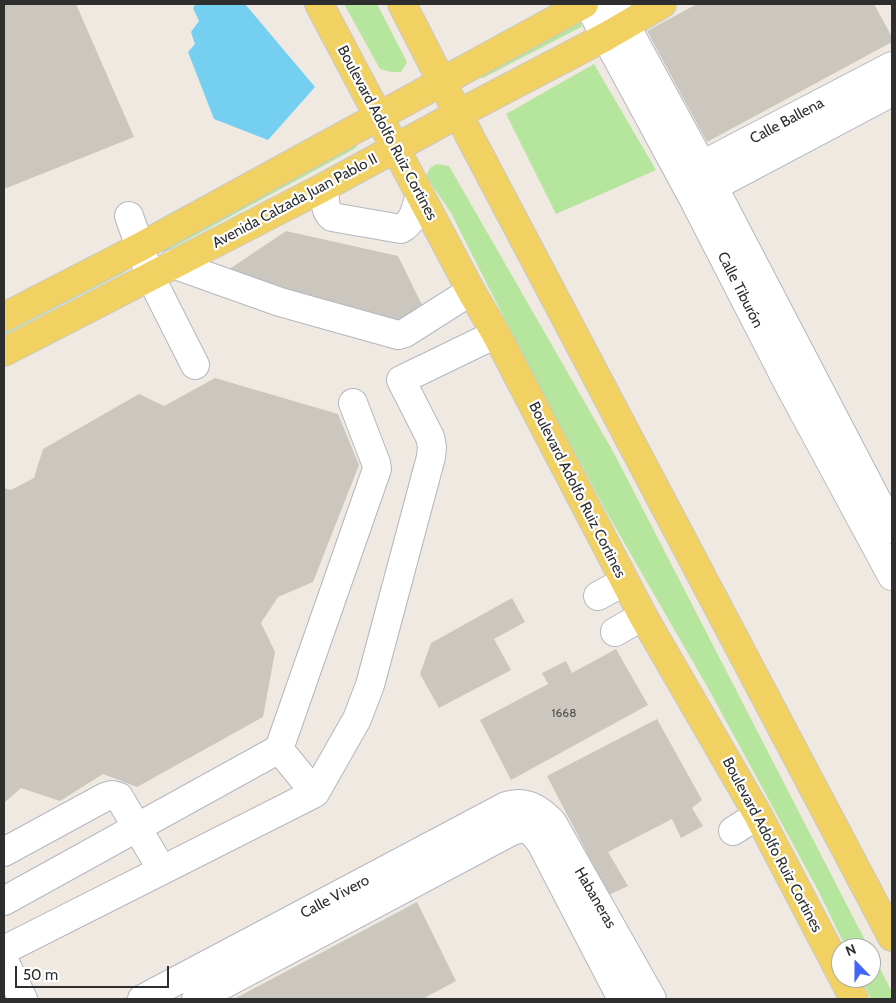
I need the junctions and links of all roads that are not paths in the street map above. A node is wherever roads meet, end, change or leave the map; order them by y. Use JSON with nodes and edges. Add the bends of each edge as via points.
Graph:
{"nodes":[{"id":1,"x":319,"y":4,"type":"edge"},
{"id":2,"x":402,"y":4,"type":"edge"},
{"id":3,"x":586,"y":4,"type":"edge"},
{"id":4,"x":662,"y":4,"type":"edge"},
{"id":5,"x":615,"y":22,"type":"edge"},
{"id":6,"x":892,"y":66,"type":"edge"},
{"id":7,"x":441,"y":82,"type":"junction"},
{"id":8,"x":892,"y":92,"type":"edge"},
{"id":9,"x":458,"y":114,"type":"junction"},
{"id":10,"x":379,"y":117,"type":"junction"},
{"id":11,"x":396,"y":148,"type":"junction"},
{"id":12,"x":697,"y":182,"type":"junction"},
{"id":13,"x":324,"y":187,"type":"junction"},
{"id":14,"x":420,"y":194,"type":"junction"},
{"id":15,"x":129,"y":216,"type":"dead end"},
{"id":16,"x":140,"y":247,"type":"junction"},
{"id":17,"x":174,"y":264,"type":"junction"},
{"id":18,"x":150,"y":276,"type":"junction"},
{"id":19,"x":471,"y":291,"type":"junction"},
{"id":20,"x":4,"y":316,"type":"edge"},
{"id":21,"x":496,"y":334,"type":"junction"},
{"id":22,"x":4,"y":352,"type":"edge"},
{"id":23,"x":195,"y":365,"type":"dead end"},
{"id":24,"x":800,"y":379,"type":"junction"},
{"id":25,"x":353,"y":403,"type":"dead end"},
{"id":26,"x":892,"y":529,"type":"edge"},
{"id":27,"x":892,"y":576,"type":"edge"},
{"id":28,"x":625,"y":582,"type":"junction"},
{"id":29,"x":598,"y":596,"type":"dead end"},
{"id":30,"x":643,"y":616,"type":"junction"},
{"id":31,"x":616,"y":632,"type":"dead end"},
{"id":32,"x":280,"y":749,"type":"junction"},
{"id":33,"x":315,"y":793,"type":"junction"},
{"id":34,"x":758,"y":815,"type":"junction"},
{"id":35,"x":530,"y":818,"type":"joint"},
{"id":36,"x":138,"y":828,"type":"junction"},
{"id":37,"x":733,"y":831,"type":"dead end"},
{"id":38,"x":4,"y":852,"type":"edge"},
{"id":39,"x":162,"y":870,"type":"junction"},
{"id":40,"x":4,"y":901,"type":"edge"},
{"id":41,"x":354,"y":901,"type":"junction"},
{"id":42,"x":892,"y":937,"type":"edge"},
{"id":43,"x":4,"y":950,"type":"edge"},
{"id":44,"x":831,"y":955,"type":"edge"},
{"id":45,"x":628,"y":959,"type":"junction"},
{"id":46,"x":4,"y":961,"type":"edge"},
{"id":47,"x":172,"y":992,"type":"edge"},
{"id":48,"x":23,"y":999,"type":"edge"},
{"id":49,"x":142,"y":999,"type":"edge"},
{"id":50,"x":196,"y":999,"type":"edge"},
{"id":51,"x":622,"y":999,"type":"edge"},
{"id":52,"x":652,"y":999,"type":"edge"}],
"edges":[{"from":1,"to":10,"type":"main road","name":"Boulevard Adolfo Ruiz Cortines"},
{"from":2,"to":7,"type":"main road"},
{"from":3,"to":5,"type":"street","name":"Calle Tiburón"},
{"from":3,"to":7,"type":"main road"},
{"from":4,"to":5,"type":"main road","name":"Avenida Calzada Juan Pablo II"},
{"from":5,"to":9,"type":"main road","name":"Avenida Calzada Juan Pablo II"},
{"from":5,"to":12,"type":"street","name":"Calle Tiburón"},
{"from":6,"to":12,"type":"street","name":"Calle Ballena"},
{"from":7,"to":9,"type":"main road"},
{"from":7,"to":10,"type":"main road"},
{"from":8,"to":12,"type":"street","name":"Calle Ballena"},
{"from":9,"to":11,"type":"main road","name":"Avenida Calzada Juan Pablo II"},
{"from":9,"to":42,"type":"main road"},
{"from":10,"to":11,"type":"main road","name":"Boulevard Adolfo Ruiz Cortines"},
{"from":10,"to":16,"type":"main road"},
{"from":11,"to":13,"type":"main road","name":"Avenida Calzada Juan Pablo II"},
{"from":11,"to":14,"type":"main road","name":"Boulevard Adolfo Ruiz Cortines"},
{"from":12,"to":24,"type":"street","name":"Calle Tiburón"},
{"from":13,"to":14,"type":"street","via":[[326,209],[332,217],[401,229],[412,220]]},
{"from":13,"to":17,"type":"main road","name":"Avenida Calzada Juan Pablo II"},
{"from":14,"to":19,"type":"main road","name":"Boulevard Adolfo Ruiz Cortines"},
{"from":15,"to":16,"type":"street"},
{"from":16,"to":18,"type":"street"},
{"from":16,"to":20,"type":"main road"},
{"from":17,"to":18,"type":"main road","name":"Avenida Calzada Juan Pablo II"},
{"from":17,"to":19,"type":"street","via":[[280,302],[398,335]]},
{"from":18,"to":22,"type":"main road","name":"Avenida Calzada Juan Pablo II"},
{"from":18,"to":23,"type":"street"},
{"from":19,"to":21,"type":"main road","name":"Boulevard Adolfo Ruiz Cortines"},
{"from":21,"to":28,"type":"main road","name":"Boulevard Adolfo Ruiz Cortines"},
{"from":21,"to":33,"type":"street","via":[[401,380],[430,437],[431,457],[370,685],[358,719]]},
{"from":24,"to":26,"type":"street","name":"Calle Tiburón"},
{"from":24,"to":27,"type":"street","name":"Calle Tiburón"},
{"from":25,"to":32,"type":"street","via":[[377,470]]},
{"from":28,"to":29,"type":"street"},
{"from":28,"to":30,"type":"main road","name":"Boulevard Adolfo Ruiz Cortines"},
{"from":30,"to":31,"type":"street"},
{"from":30,"to":34,"type":"main road","name":"Boulevard Adolfo Ruiz Cortines"},
{"from":32,"to":33,"type":"street"},
{"from":32,"to":36,"type":"street"},
{"from":33,"to":39,"type":"street"},
{"from":34,"to":37,"type":"street"},
{"from":34,"to":44,"type":"main road","name":"Boulevard Adolfo Ruiz Cortines"},
{"from":35,"to":41,"type":"street","name":"Calle Vivero","via":[[522,828]]},
{"from":35,"to":45,"type":"street","name":"Habaneras","via":[[541,843]]},
{"from":36,"to":38,"type":"street","via":[[119,797],[112,795]]},
{"from":36,"to":39,"type":"street"},
{"from":36,"to":40,"type":"street"},
{"from":39,"to":43,"type":"street"},
{"from":41,"to":47,"type":"street","name":"Calle Vivero"},
{"from":41,"to":50,"type":"street","name":"Calle Vivero"},
{"from":45,"to":51,"type":"street","name":"Habaneras"},
{"from":45,"to":52,"type":"street","name":"Habaneras"},
{"from":46,"to":48,"type":"street"},
{"from":47,"to":49,"type":"street","name":"Calle Vivero"}]}
